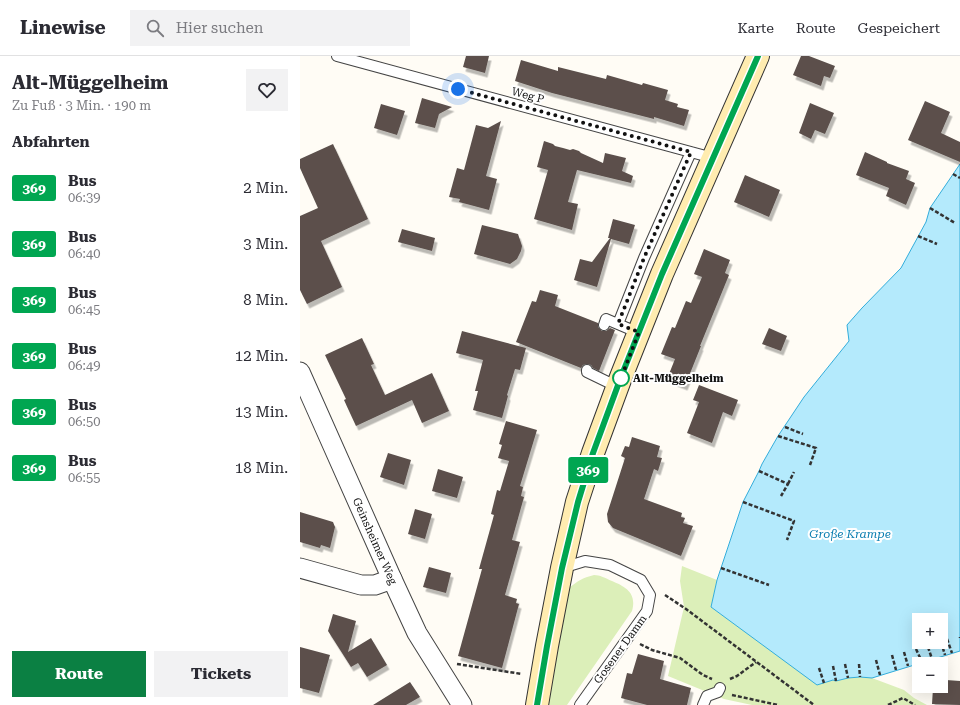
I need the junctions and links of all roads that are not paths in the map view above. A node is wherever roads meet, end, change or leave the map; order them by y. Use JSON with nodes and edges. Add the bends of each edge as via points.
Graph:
{"nodes":[{"id":1,"x":337,"y":56,"type":"edge"},
{"id":2,"x":758,"y":56,"type":"edge"},
{"id":3,"x":691,"y":152,"type":"junction"},
{"id":4,"x":713,"y":158,"type":"junction"},
{"id":5,"x":618,"y":324,"type":"junction"},
{"id":6,"x":604,"y":326,"type":"dead end"},
{"id":7,"x":639,"y":332,"type":"junction"},
{"id":8,"x":587,"y":370,"type":"dead end"},
{"id":9,"x":300,"y":372,"type":"edge"},
{"id":10,"x":618,"y":387,"type":"junction"},
{"id":11,"x":300,"y":568,"type":"edge"},
{"id":12,"x":562,"y":568,"type":"junction"},
{"id":13,"x":392,"y":579,"type":"junction"},
{"id":14,"x":721,"y":687,"type":"road end"},
{"id":15,"x":462,"y":705,"type":"edge"},
{"id":16,"x":537,"y":705,"type":"edge"},
{"id":17,"x":580,"y":705,"type":"edge"},
{"id":18,"x":703,"y":705,"type":"edge"}],
"edges":[{"from":1,"to":3,"type":"lane","name":"Weg P"},
{"from":2,"to":4,"type":"main road"},
{"from":3,"to":4,"type":"lane","name":"Weg P"},
{"from":3,"to":5,"type":"lane"},
{"from":4,"to":7,"type":"main road"},
{"from":5,"to":6,"type":"lane","via":[[606,319]]},
{"from":5,"to":7,"type":"lane"},
{"from":7,"to":10,"type":"main road"},
{"from":8,"to":10,"type":"lane"},
{"from":9,"to":13,"type":"street","name":"Geinsheimer Weg"},
{"from":10,"to":12,"type":"main road","via":[[593,453]]},
{"from":11,"to":13,"type":"street","via":[[361,585],[375,585]]},
{"from":12,"to":16,"type":"main road"},
{"from":12,"to":17,"type":"lane","name":"Gosener Damm","via":[[585,561],[610,565],[641,580],[650,595],[647,611]]},
{"from":13,"to":15,"type":"street","name":"Geinsheimer Weg","via":[[417,633]]},
{"from":14,"to":18,"type":"lane","via":[[707,696]]}]}
